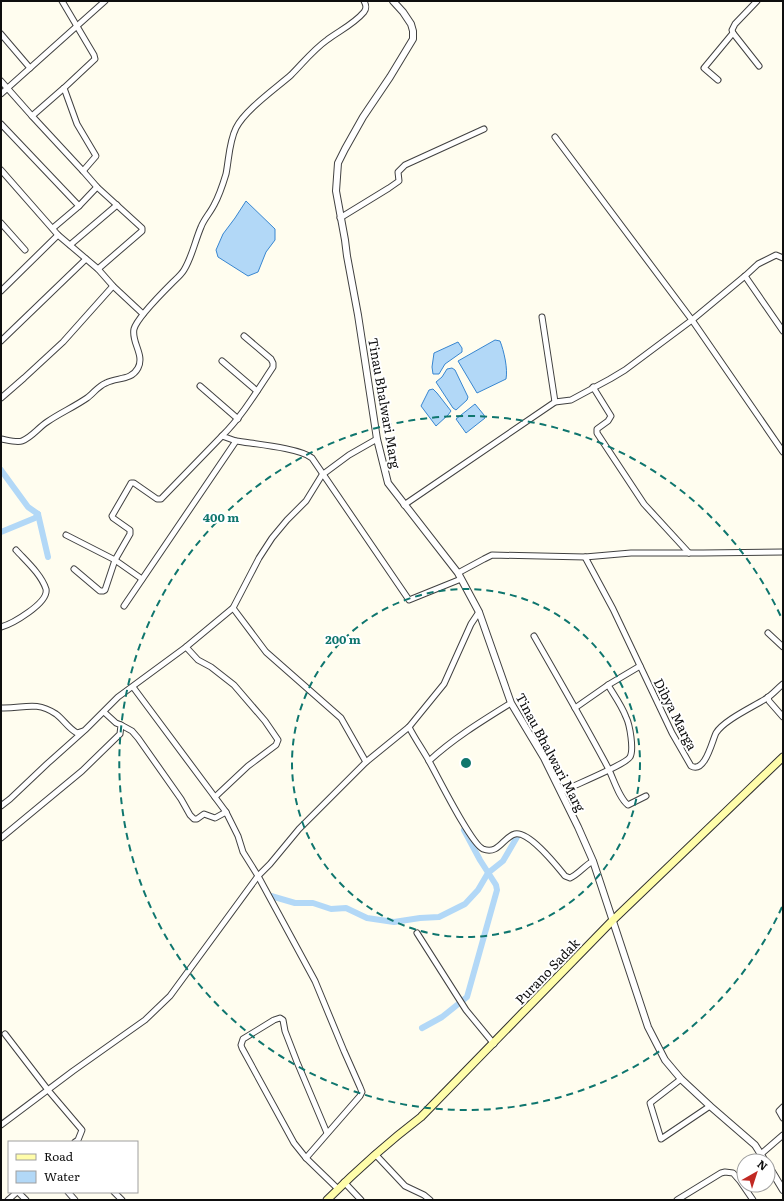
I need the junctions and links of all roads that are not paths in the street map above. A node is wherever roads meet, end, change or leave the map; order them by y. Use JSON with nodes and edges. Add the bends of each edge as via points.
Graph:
{"nodes":[{"id":1,"x":62,"y":1,"type":"edge"},
{"id":2,"x":105,"y":1,"type":"edge"},
{"id":3,"x":364,"y":1,"type":"edge"},
{"id":4,"x":756,"y":1,"type":"edge"},
{"id":5,"x":395,"y":2,"type":"edge"},
{"id":6,"x":76,"y":25,"type":"junction"},
{"id":7,"x":733,"y":33,"type":"junction"},
{"id":8,"x":1,"y":34,"type":"edge"},
{"id":9,"x":759,"y":66,"type":"dead end"},
{"id":10,"x":30,"y":68,"type":"junction"},
{"id":11,"x":718,"y":80,"type":"dead end"},
{"id":12,"x":1,"y":81,"type":"edge"},
{"id":13,"x":8,"y":88,"type":"junction"},
{"id":14,"x":64,"y":88,"type":"junction"},
{"id":15,"x":1,"y":94,"type":"edge"},
{"id":16,"x":32,"y":116,"type":"junction"},
{"id":17,"x":1,"y":124,"type":"edge"},
{"id":18,"x":484,"y":128,"type":"dead end"},
{"id":19,"x":555,"y":136,"type":"dead end"},
{"id":20,"x":1,"y":170,"type":"edge"},
{"id":21,"x":83,"y":171,"type":"junction"},
{"id":22,"x":97,"y":187,"type":"junction"},
{"id":23,"x":117,"y":205,"type":"junction"},
{"id":24,"x":79,"y":206,"type":"junction"},
{"id":25,"x":340,"y":218,"type":"junction"},
{"id":26,"x":1,"y":223,"type":"edge"},
{"id":27,"x":53,"y":228,"type":"junction"},
{"id":28,"x":58,"y":236,"type":"junction"},
{"id":29,"x":70,"y":245,"type":"junction"},
{"id":30,"x":25,"y":250,"type":"dead end"},
{"id":31,"x":783,"y":258,"type":"edge"},
{"id":32,"x":86,"y":259,"type":"junction"},
{"id":33,"x":98,"y":269,"type":"junction"},
{"id":34,"x":745,"y":276,"type":"junction"},
{"id":35,"x":113,"y":286,"type":"junction"},
{"id":36,"x":1,"y":291,"type":"edge"},
{"id":37,"x":143,"y":314,"type":"junction"},
{"id":38,"x":542,"y":317,"type":"dead end"},
{"id":39,"x":692,"y":320,"type":"junction"},
{"id":40,"x":783,"y":330,"type":"edge"},
{"id":41,"x":244,"y":336,"type":"dead end"},
{"id":42,"x":1,"y":341,"type":"edge"},
{"id":43,"x":222,"y":361,"type":"dead end"},
{"id":44,"x":200,"y":386,"type":"dead end"},
{"id":45,"x":593,"y":388,"type":"junction"},
{"id":46,"x":257,"y":391,"type":"junction"},
{"id":47,"x":1,"y":398,"type":"edge"},
{"id":48,"x":555,"y":402,"type":"junction"},
{"id":49,"x":238,"y":419,"type":"junction"},
{"id":50,"x":222,"y":436,"type":"junction"},
{"id":51,"x":1,"y":439,"type":"edge"},
{"id":52,"x":377,"y":439,"type":"junction"},
{"id":53,"x":236,"y":441,"type":"junction"},
{"id":54,"x":783,"y":452,"type":"edge"},
{"id":55,"x":322,"y":475,"type":"junction"},
{"id":56,"x":404,"y":505,"type":"junction"},
{"id":57,"x":66,"y":535,"type":"dead end"},
{"id":58,"x":16,"y":550,"type":"dead end"},
{"id":59,"x":783,"y":552,"type":"edge"},
{"id":60,"x":689,"y":553,"type":"junction"},
{"id":61,"x":585,"y":557,"type":"junction"},
{"id":62,"x":115,"y":560,"type":"junction"},
{"id":63,"x":74,"y":569,"type":"dead end"},
{"id":64,"x":459,"y":576,"type":"junction"},
{"id":65,"x":142,"y":579,"type":"junction"},
{"id":66,"x":124,"y":606,"type":"dead end"},
{"id":67,"x":233,"y":608,"type":"junction"},
{"id":68,"x":479,"y":612,"type":"junction"},
{"id":69,"x":1,"y":627,"type":"edge"},
{"id":70,"x":768,"y":633,"type":"dead end"},
{"id":71,"x":534,"y":636,"type":"dead end"},
{"id":72,"x":186,"y":646,"type":"junction"},
{"id":73,"x":783,"y":647,"type":"edge"},
{"id":74,"x":640,"y":666,"type":"junction"},
{"id":75,"x":783,"y":684,"type":"edge"},
{"id":76,"x":608,"y":685,"type":"junction"},
{"id":77,"x":133,"y":687,"type":"junction"},
{"id":78,"x":768,"y":697,"type":"junction"},
{"id":79,"x":511,"y":703,"type":"junction"},
{"id":80,"x":1,"y":708,"type":"edge"},
{"id":81,"x":575,"y":708,"type":"junction"},
{"id":82,"x":104,"y":712,"type":"junction"},
{"id":83,"x":783,"y":718,"type":"edge"},
{"id":84,"x":121,"y":725,"type":"junction"},
{"id":85,"x":409,"y":727,"type":"junction"},
{"id":86,"x":86,"y":730,"type":"junction"},
{"id":87,"x":783,"y":757,"type":"edge"},
{"id":88,"x":429,"y":761,"type":"junction"},
{"id":89,"x":366,"y":762,"type":"junction"},
{"id":90,"x":609,"y":770,"type":"junction"},
{"id":91,"x":560,"y":792,"type":"junction"},
{"id":92,"x":646,"y":796,"type":"dead end"},
{"id":93,"x":215,"y":797,"type":"junction"},
{"id":94,"x":1,"y":806,"type":"edge"},
{"id":95,"x":226,"y":812,"type":"junction"},
{"id":96,"x":1,"y":838,"type":"edge"},
{"id":97,"x":593,"y":861,"type":"junction"},
{"id":98,"x":258,"y":876,"type":"junction"},
{"id":99,"x":612,"y":921,"type":"junction"},
{"id":100,"x":417,"y":933,"type":"dead end"},
{"id":101,"x":5,"y":1034,"type":"dead end"},
{"id":102,"x":494,"y":1044,"type":"junction"},
{"id":103,"x":681,"y":1079,"type":"junction"},
{"id":104,"x":48,"y":1090,"type":"junction"},
{"id":105,"x":710,"y":1106,"type":"junction"},
{"id":106,"x":783,"y":1107,"type":"edge"},
{"id":107,"x":783,"y":1118,"type":"edge"},
{"id":108,"x":1,"y":1126,"type":"edge"},
{"id":109,"x":327,"y":1133,"type":"junction"},
{"id":110,"x":783,"y":1135,"type":"edge"},
{"id":111,"x":76,"y":1141,"type":"edge"},
{"id":112,"x":760,"y":1153,"type":"edge"},
{"id":113,"x":762,"y":1153,"type":"edge"},
{"id":114,"x":375,"y":1154,"type":"junction"},
{"id":115,"x":306,"y":1158,"type":"junction"},
{"id":116,"x":776,"y":1178,"type":"edge"},
{"id":117,"x":344,"y":1182,"type":"junction"},
{"id":118,"x":338,"y":1189,"type":"junction"},
{"id":119,"x":783,"y":1190,"type":"edge"},
{"id":120,"x":16,"y":1193,"type":"edge"},
{"id":121,"x":18,"y":1193,"type":"edge"},
{"id":122,"x":423,"y":1197,"type":"edge"},
{"id":123,"x":8,"y":1200,"type":"edge"},
{"id":124,"x":26,"y":1200,"type":"edge"},
{"id":125,"x":327,"y":1200,"type":"edge"},
{"id":126,"x":361,"y":1200,"type":"edge"},
{"id":127,"x":430,"y":1200,"type":"edge"},
{"id":128,"x":677,"y":1200,"type":"edge"},
{"id":129,"x":752,"y":1200,"type":"edge"}],
"edges":[{"from":1,"to":6,"type":"street"},
{"from":2,"to":6,"type":"street"},
{"from":3,"to":37,"type":"street","via":[[366,10],[363,14],[325,41],[243,117],[232,140],[221,190],[201,226],[184,272]]},
{"from":4,"to":7,"type":"street","via":[[735,24]]},
{"from":5,"to":25,"type":"street","name":"Tinau Bhalwari Marg","via":[[411,24],[413,39],[363,117],[338,163],[336,191]]},
{"from":6,"to":10,"type":"street"},
{"from":6,"to":14,"type":"street","via":[[95,60]]},
{"from":7,"to":9,"type":"street"},
{"from":7,"to":11,"type":"street","via":[[704,68]]},
{"from":8,"to":10,"type":"street"},
{"from":10,"to":13,"type":"street"},
{"from":12,"to":13,"type":"street"},
{"from":13,"to":15,"type":"street"},
{"from":13,"to":16,"type":"street"},
{"from":14,"to":16,"type":"street"},
{"from":14,"to":21,"type":"street","via":[[77,124],[96,156]]},
{"from":16,"to":21,"type":"street"},
{"from":17,"to":24,"type":"street"},
{"from":18,"to":25,"type":"street","via":[[405,165],[398,172],[399,181]]},
{"from":19,"to":39,"type":"street"},
{"from":20,"to":27,"type":"street"},
{"from":21,"to":22,"type":"street"},
{"from":22,"to":23,"type":"street"},
{"from":22,"to":24,"type":"street"},
{"from":23,"to":29,"type":"street"},
{"from":23,"to":33,"type":"street","via":[[142,230]]},
{"from":24,"to":27,"type":"street"},
{"from":25,"to":52,"type":"street","name":"Tinau Bhalwari Marg"},
{"from":26,"to":30,"type":"street"},
{"from":27,"to":28,"type":"street"},
{"from":28,"to":29,"type":"street"},
{"from":28,"to":36,"type":"street"},
{"from":29,"to":32,"type":"street"},
{"from":31,"to":34,"type":"street","via":[[776,255],[758,264]]},
{"from":32,"to":33,"type":"street"},
{"from":32,"to":42,"type":"street"},
{"from":33,"to":35,"type":"street"},
{"from":34,"to":39,"type":"street"},
{"from":34,"to":40,"type":"street"},
{"from":35,"to":37,"type":"street"},
{"from":35,"to":47,"type":"street","via":[[63,342]]},
{"from":37,"to":51,"type":"street","via":[[134,329],[140,359],[133,374],[128,378],[105,383],[87,398],[20,442]]},
{"from":38,"to":48,"type":"street"},
{"from":39,"to":45,"type":"street","via":[[625,370]]},
{"from":39,"to":54,"type":"street"},
{"from":41,"to":46,"type":"street","via":[[273,363]]},
{"from":43,"to":46,"type":"street"},
{"from":44,"to":49,"type":"street"},
{"from":45,"to":48,"type":"street","via":[[571,400]]},
{"from":45,"to":60,"type":"street","via":[[611,416],[597,429],[597,433],[644,504]]},
{"from":46,"to":49,"type":"street"},
{"from":48,"to":56,"type":"street"},
{"from":49,"to":50,"type":"street"},
{"from":50,"to":53,"type":"street"},
{"from":50,"to":62,"type":"street","via":[[161,499],[130,484],[112,516],[131,532]]},
{"from":52,"to":55,"type":"street"},
{"from":52,"to":56,"type":"street","name":"Tinau Bhalwari Marg","via":[[388,483]]},
{"from":53,"to":55,"type":"street","via":[[308,454]]},
{"from":53,"to":65,"type":"street"},
{"from":55,"to":64,"type":"street","via":[[409,600]]},
{"from":55,"to":67,"type":"street","via":[[306,501],[272,538]]},
{"from":56,"to":64,"type":"street","name":"Tinau Bhalwari Marg"},
{"from":57,"to":62,"type":"street"},
{"from":58,"to":69,"type":"street","via":[[41,580],[46,593],[30,611],[9,625]]},
{"from":59,"to":60,"type":"street"},
{"from":60,"to":61,"type":"street","via":[[631,553]]},
{"from":61,"to":64,"type":"street","via":[[492,555]]},
{"from":61,"to":74,"type":"street","name":"Dibya Marga"},
{"from":62,"to":63,"type":"street","via":[[101,592]]},
{"from":62,"to":65,"type":"street"},
{"from":64,"to":68,"type":"street","name":"Tinau Bhalwari Marg"},
{"from":65,"to":66,"type":"street"},
{"from":67,"to":72,"type":"street"},
{"from":67,"to":89,"type":"street","via":[[266,652],[341,718]]},
{"from":68,"to":79,"type":"street","name":"Tinau Bhalwari Marg"},
{"from":68,"to":85,"type":"street","via":[[444,684]]},
{"from":70,"to":73,"type":"street"},
{"from":71,"to":81,"type":"street"},
{"from":72,"to":77,"type":"street"},
{"from":72,"to":93,"type":"street","via":[[198,660],[234,685],[278,740],[276,745],[248,766]]},
{"from":74,"to":76,"type":"street"},
{"from":74,"to":78,"type":"street","name":"Dibya Marga","via":[[672,733],[690,766],[693,767],[703,762],[709,754],[716,733],[726,722]]},
{"from":75,"to":78,"type":"street","name":"Dibya Marga"},
{"from":76,"to":81,"type":"street"},
{"from":76,"to":90,"type":"street","via":[[627,718],[632,750],[628,759]]},
{"from":77,"to":82,"type":"street","via":[[118,697]]},
{"from":77,"to":93,"type":"street"},
{"from":78,"to":83,"type":"street"},
{"from":79,"to":88,"type":"street","via":[[467,730]]},
{"from":79,"to":91,"type":"street","name":"Tinau Bhalwari Marg"},
{"from":80,"to":86,"type":"street","via":[[31,705],[43,707],[57,715],[77,733]]},
{"from":81,"to":90,"type":"street"},
{"from":82,"to":84,"type":"street"},
{"from":82,"to":86,"type":"street"},
{"from":84,"to":95,"type":"street","via":[[135,734],[194,819],[204,814],[215,818]]},
{"from":84,"to":96,"type":"street","via":[[120,734],[82,771]]},
{"from":85,"to":88,"type":"street"},
{"from":85,"to":89,"type":"street"},
{"from":86,"to":94,"type":"street"},
{"from":87,"to":99,"type":"main road","name":"Purano Sadak"},
{"from":88,"to":97,"type":"street","via":[[456,811],[482,848],[497,849],[512,835],[520,834],[541,849],[565,876],[570,878]]},
{"from":89,"to":98,"type":"street","via":[[298,829]]},
{"from":90,"to":91,"type":"street"},
{"from":90,"to":92,"type":"street","via":[[623,801],[628,805]]},
{"from":91,"to":97,"type":"street","name":"Tinau Bhalwari Marg"},
{"from":93,"to":95,"type":"street"},
{"from":95,"to":98,"type":"street","via":[[243,852]]},
{"from":97,"to":99,"type":"street","name":"Tinau Bhalwari Marg"},
{"from":98,"to":104,"type":"street","via":[[170,996],[145,1020],[72,1070]]},
{"from":98,"to":109,"type":"street","via":[[315,981],[362,1092]]},
{"from":99,"to":102,"type":"main road","name":"Purano Sadak"},
{"from":99,"to":103,"type":"street","name":"Tinau Bhalwari Marg","via":[[648,1027],[665,1060]]},
{"from":100,"to":102,"type":"street","via":[[466,1010]]},
{"from":101,"to":104,"type":"street"},
{"from":102,"to":114,"type":"main road","name":"Purano Sadak","via":[[421,1118]]},
{"from":103,"to":105,"type":"street","name":"Tinau Bhalwari Marg"},
{"from":103,"to":105,"type":"street","via":[[650,1103],[662,1139]]},
{"from":104,"to":108,"type":"street"},
{"from":104,"to":111,"type":"street","via":[[82,1130]]},
{"from":105,"to":112,"type":"street","name":"Tinau Bhalwari Marg"},
{"from":106,"to":107,"type":"street","via":[[778,1111]]},
{"from":109,"to":115,"type":"street"},
{"from":109,"to":115,"type":"street","via":[[297,1062],[283,1020],[274,1020],[243,1039],[242,1048],[287,1132]]},
{"from":110,"to":113,"type":"street"},
{"from":114,"to":117,"type":"main road","name":"Purano Sadak"},
{"from":114,"to":122,"type":"street","via":[[405,1186]]},
{"from":115,"to":118,"type":"street"},
{"from":116,"to":119,"type":"street"},
{"from":117,"to":118,"type":"main road","name":"Purano Sadak"},
{"from":117,"to":126,"type":"street"},
{"from":118,"to":125,"type":"main road","name":"Purano Sadak"},
{"from":120,"to":123,"type":"street"},
{"from":121,"to":124,"type":"street"},
{"from":122,"to":127,"type":"street"},
{"from":128,"to":129,"type":"street","via":[[726,1172],[733,1173]]}]}
